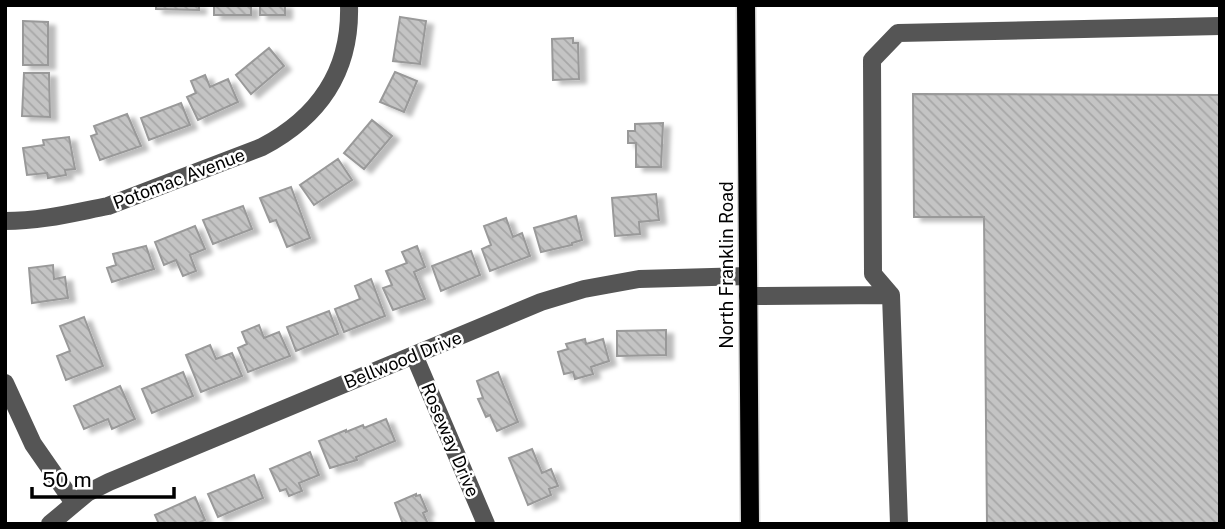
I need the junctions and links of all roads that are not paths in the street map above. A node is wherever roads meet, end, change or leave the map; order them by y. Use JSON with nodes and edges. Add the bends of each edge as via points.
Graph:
{"nodes":[{"id":1,"x":349,"y":5,"type":"edge"},
{"id":2,"x":746,"y":5,"type":"edge"},
{"id":3,"x":1220,"y":26,"type":"edge"},
{"id":4,"x":5,"y":221,"type":"edge"},
{"id":5,"x":748,"y":276,"type":"junction"},
{"id":6,"x":891,"y":295,"type":"junction"},
{"id":7,"x":748,"y":296,"type":"junction"},
{"id":8,"x":414,"y":355,"type":"junction"},
{"id":9,"x":5,"y":383,"type":"edge"},
{"id":10,"x":74,"y":503,"type":"junction"},
{"id":11,"x":50,"y":524,"type":"edge"},
{"id":12,"x":486,"y":524,"type":"edge"},
{"id":13,"x":750,"y":524,"type":"edge"},
{"id":14,"x":899,"y":524,"type":"edge"}],
"edges":[{"from":1,"to":4,"type":"street","name":"Potomac Avenue","via":[[346,45],[339,66],[319,102],[286,134],[83,214]]},
{"from":2,"to":5,"type":"main road","name":"North Franklin Road"},
{"from":3,"to":6,"type":"street","via":[[898,33],[872,60],[873,274]]},
{"from":5,"to":7,"type":"main road","name":"North Franklin Road"},
{"from":5,"to":8,"type":"street","name":"Bellwood Drive","via":[[639,279],[584,289]]},
{"from":6,"to":7,"type":"street"},
{"from":6,"to":14,"type":"street"},
{"from":7,"to":13,"type":"main road","name":"North Franklin Road"},
{"from":8,"to":10,"type":"street","name":"Bellwood Drive","via":[[109,482]]},
{"from":8,"to":12,"type":"street","name":"Roseway Drive"},
{"from":9,"to":10,"type":"street","via":[[33,444]]},
{"from":10,"to":11,"type":"street","name":"Bellwood Drive"}]}
